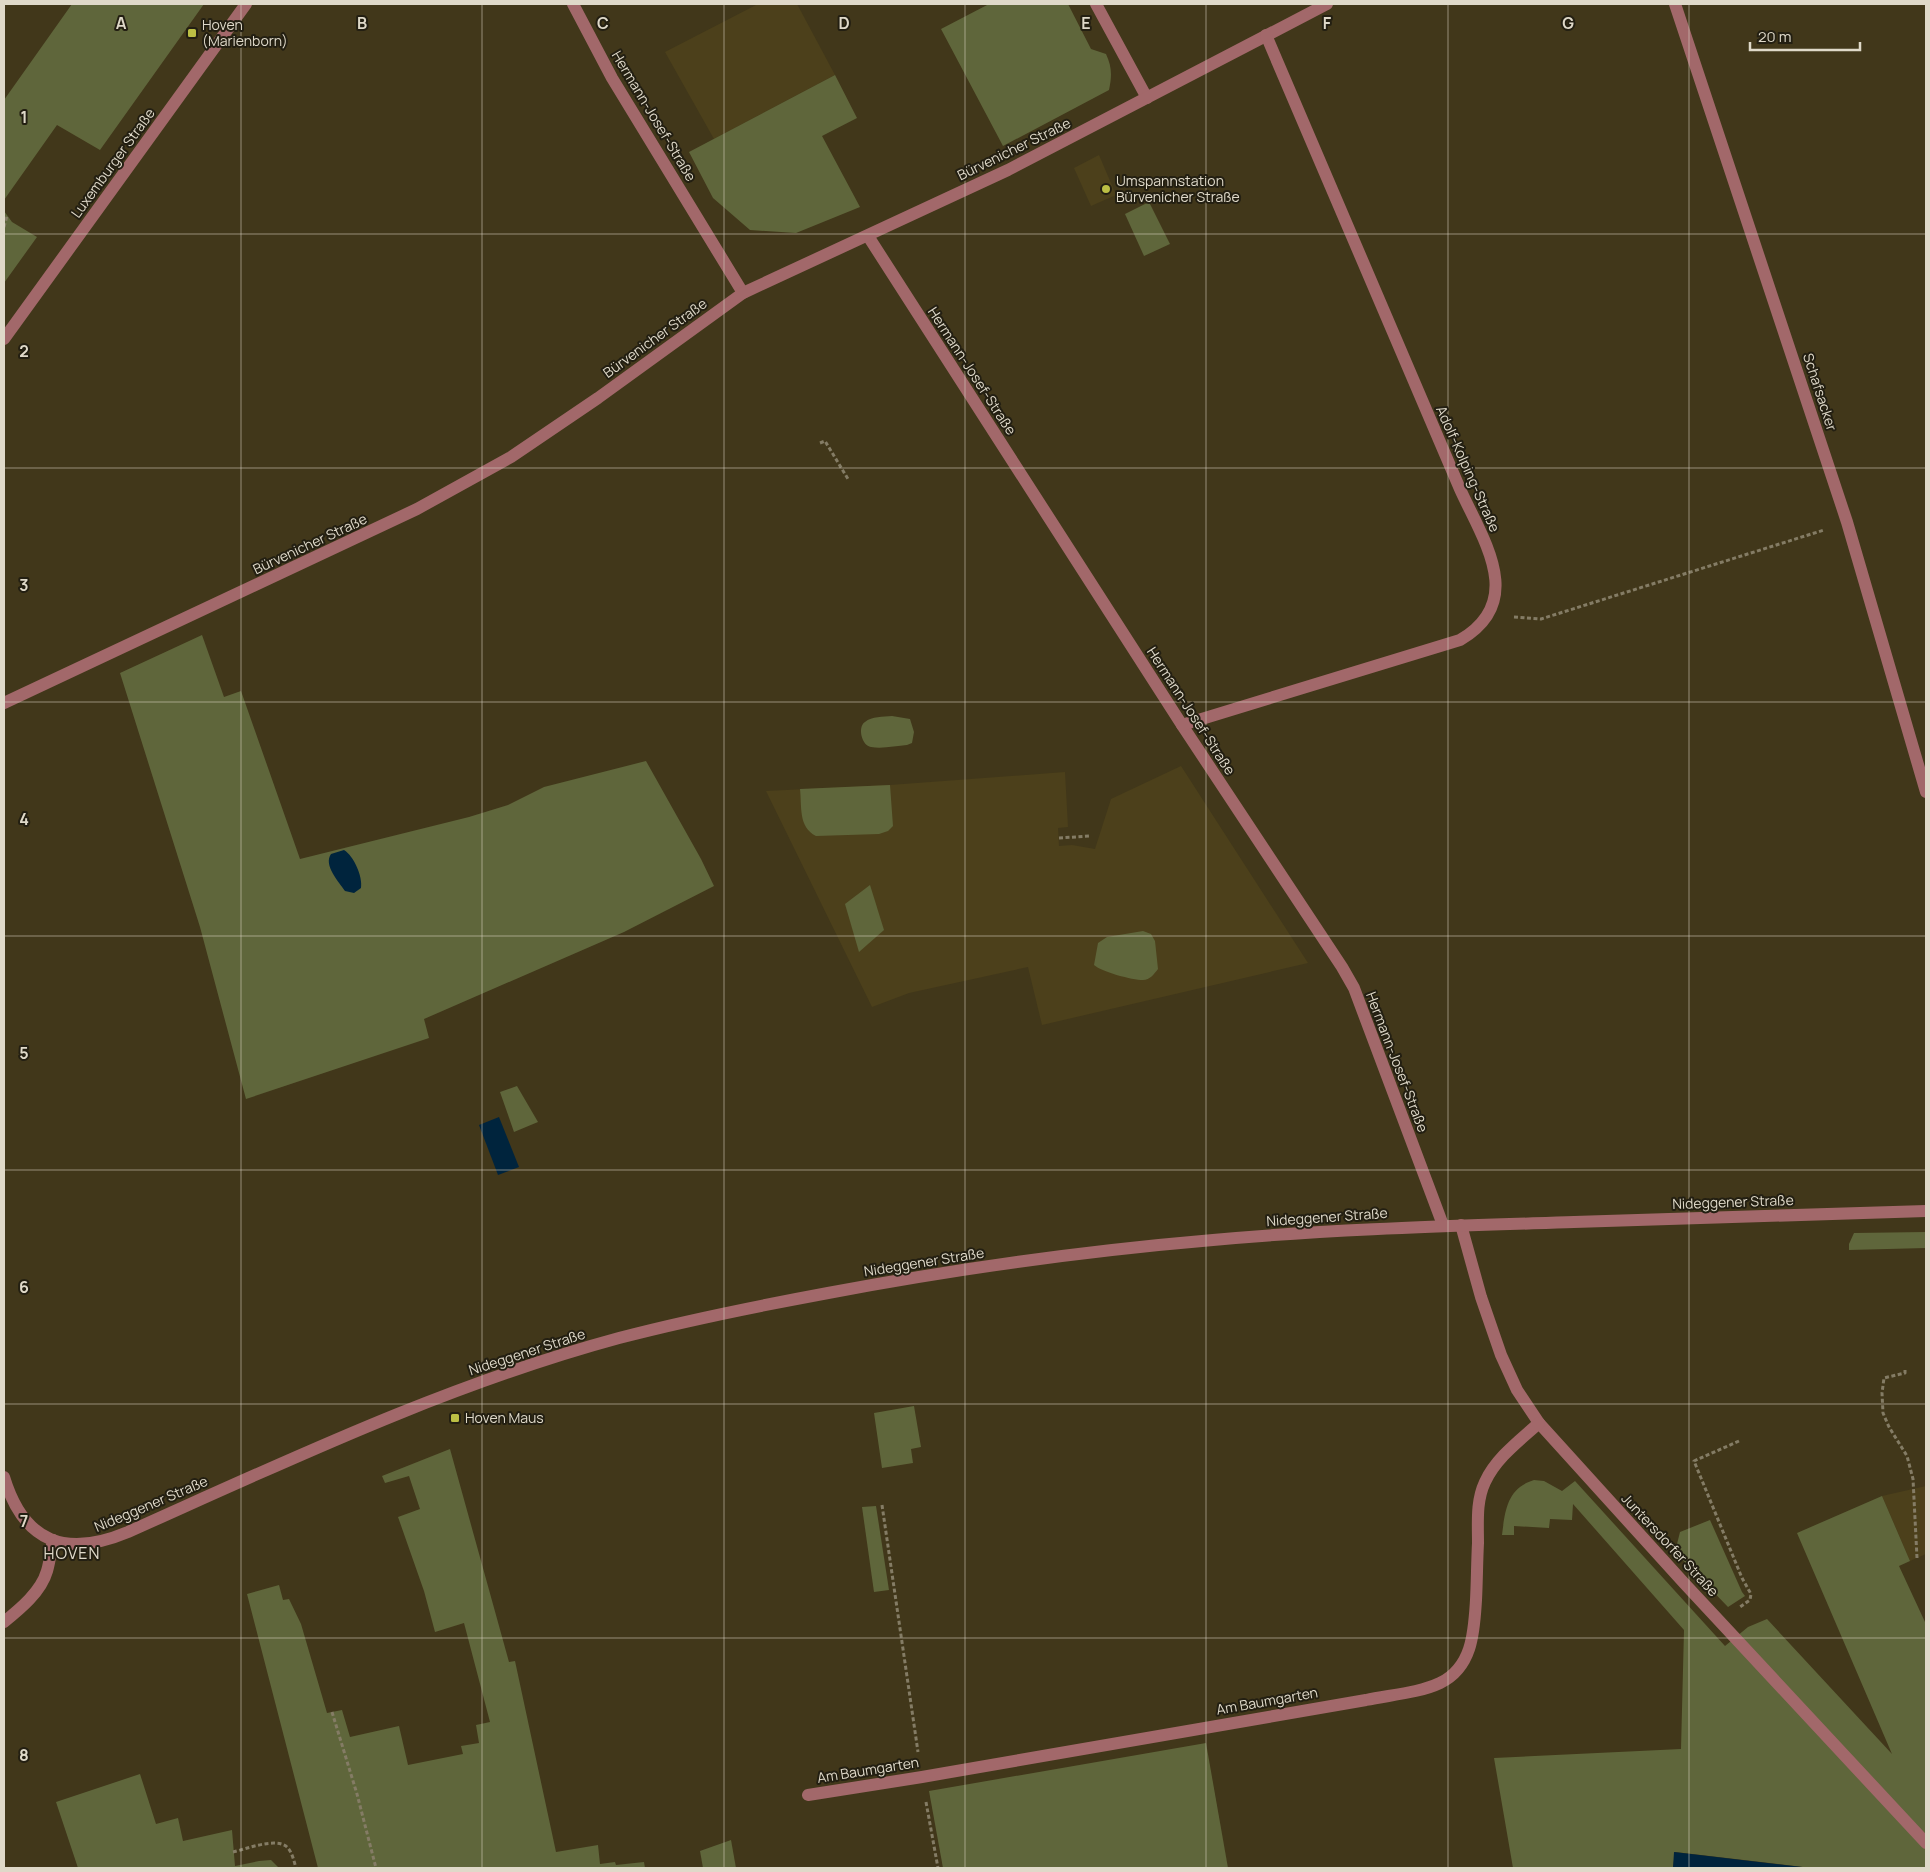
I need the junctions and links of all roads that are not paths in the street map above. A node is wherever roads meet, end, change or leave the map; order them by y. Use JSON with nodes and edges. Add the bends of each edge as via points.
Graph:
{"nodes":[{"id":1,"x":246,"y":4,"type":"edge"},
{"id":2,"x":573,"y":4,"type":"edge"},
{"id":3,"x":1096,"y":4,"type":"edge"},
{"id":4,"x":1328,"y":4,"type":"edge"},
{"id":5,"x":1675,"y":4,"type":"edge"},
{"id":6,"x":1266,"y":35,"type":"junction"},
{"id":7,"x":1147,"y":98,"type":"junction"},
{"id":8,"x":868,"y":236,"type":"junction"},
{"id":9,"x":743,"y":292,"type":"junction"},
{"id":10,"x":4,"y":339,"type":"edge"},
{"id":11,"x":4,"y":704,"type":"edge"},
{"id":12,"x":1182,"y":725,"type":"junction"},
{"id":13,"x":1926,"y":792,"type":"edge"},
{"id":14,"x":1926,"y":1211,"type":"edge"},
{"id":15,"x":1461,"y":1225,"type":"junction"},
{"id":16,"x":1443,"y":1226,"type":"junction"},
{"id":17,"x":1539,"y":1424,"type":"junction"},
{"id":18,"x":4,"y":1477,"type":"edge"},
{"id":19,"x":52,"y":1540,"type":"junction"},
{"id":20,"x":4,"y":1622,"type":"edge"},
{"id":21,"x":808,"y":1795,"type":"dead end"},
{"id":22,"x":1926,"y":1843,"type":"edge"}],
"edges":[{"from":1,"to":10,"type":"street","name":"Luxemburger Straße"},
{"from":2,"to":9,"type":"street","name":"Hermann-Josef-Straße","via":[[612,78]]},
{"from":3,"to":7,"type":"street"},
{"from":4,"to":6,"type":"street","name":"Bürvenicher Straße"},
{"from":5,"to":13,"type":"street","name":"Schafsacker","via":[[1847,522]]},
{"from":6,"to":7,"type":"street","name":"Bürvenicher Straße"},
{"from":6,"to":12,"type":"street","name":"Adolf-Kolping-Straße","via":[[1494,563],[1495,593],[1488,614],[1476,629],[1460,640]]},
{"from":7,"to":8,"type":"street","name":"Bürvenicher Straße","via":[[1008,170]]},
{"from":8,"to":9,"type":"street","name":"Bürvenicher Straße"},
{"from":8,"to":12,"type":"street","name":"Hermann-Josef-Straße"},
{"from":9,"to":11,"type":"street","name":"Bürvenicher Straße","via":[[511,457],[409,514]]},
{"from":12,"to":16,"type":"street","name":"Hermann-Josef-Straße","via":[[1354,988]]},
{"from":14,"to":15,"type":"street","name":"Nideggener Straße"},
{"from":15,"to":16,"type":"street","name":"Nideggener Straße"},
{"from":15,"to":17,"type":"street","name":"Juntersdorfer Straße","via":[[1501,1355],[1517,1390]]},
{"from":16,"to":19,"type":"street","name":"Nideggener Straße","via":[[1226,1239],[1111,1250],[898,1280],[682,1322],[543,1360],[444,1395],[107,1540],[80,1545]]},
{"from":17,"to":21,"type":"street","name":"Am Baumgarten","via":[[1498,1462],[1483,1486],[1479,1505],[1472,1642],[1462,1663],[1442,1682],[1366,1700]]},
{"from":17,"to":22,"type":"street","name":"Juntersdorfer Straße"},
{"from":18,"to":19,"type":"street","name":"Nideggener Straße","via":[[18,1513],[33,1529]]},
{"from":19,"to":20,"type":"street","via":[[47,1572],[42,1581],[23,1606]]}]}
